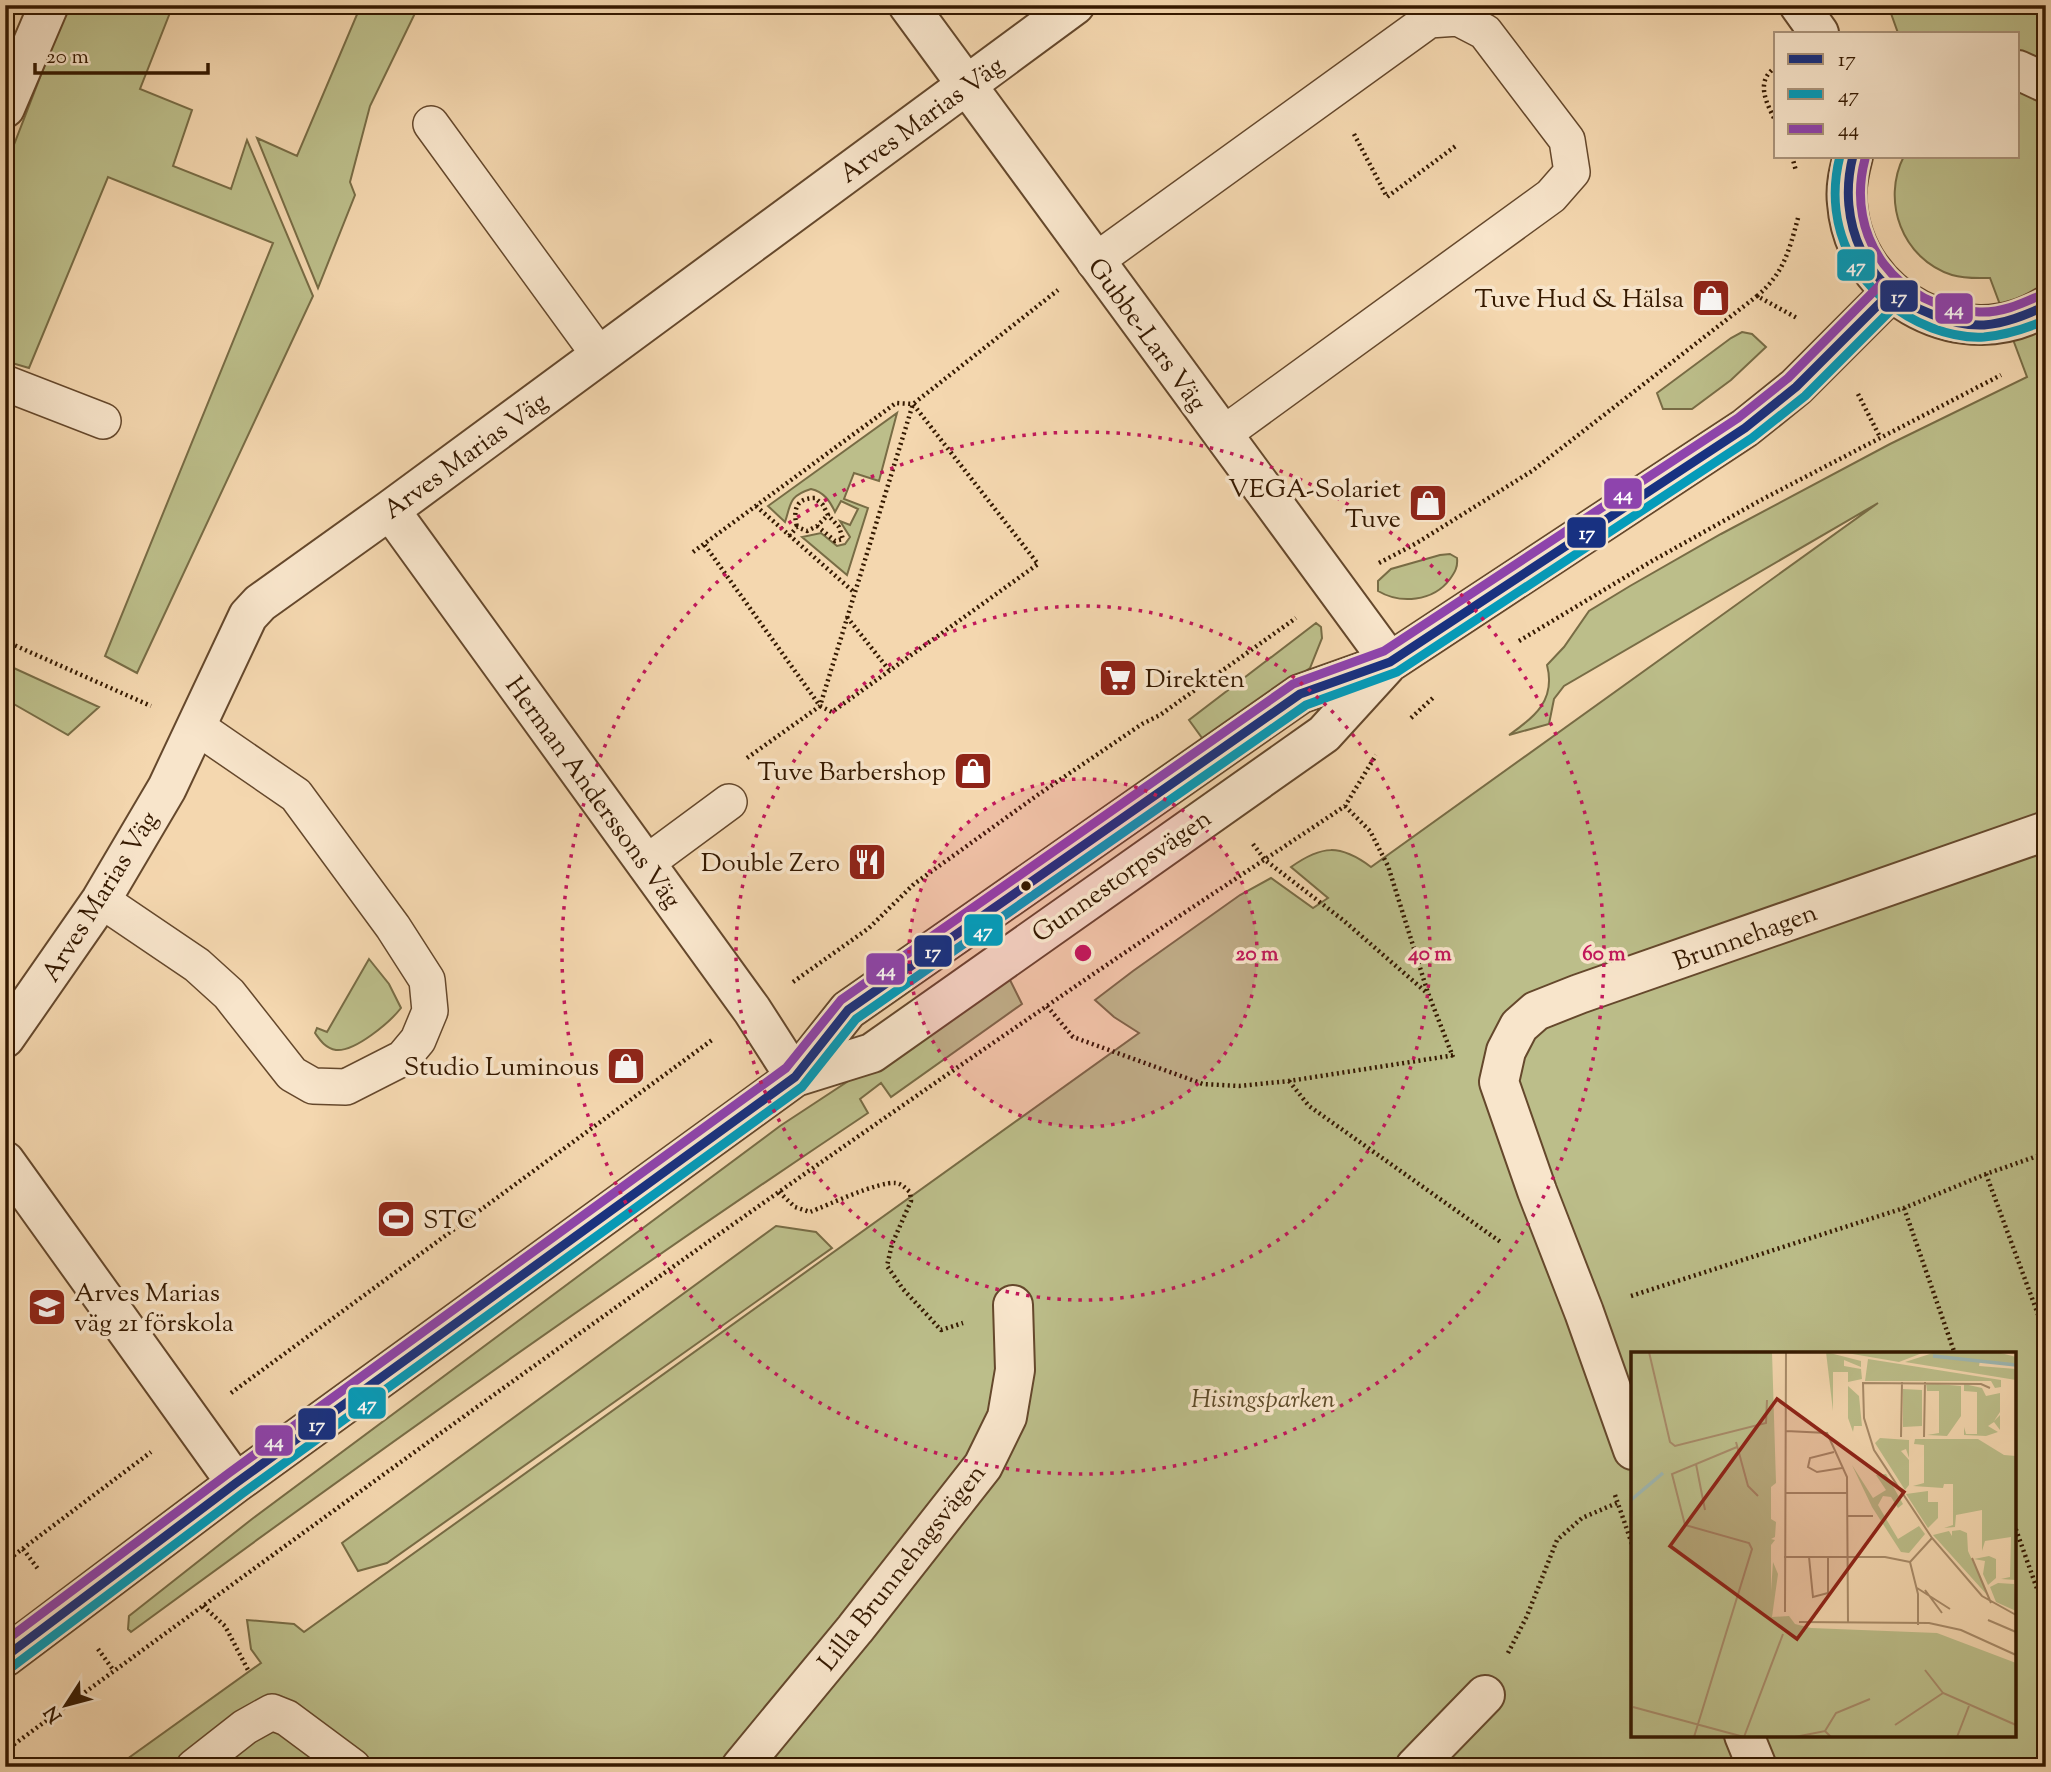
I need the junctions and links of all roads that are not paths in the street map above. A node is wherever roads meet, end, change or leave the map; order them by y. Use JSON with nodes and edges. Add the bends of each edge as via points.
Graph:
{"nodes":[{"id":1,"x":49,"y":5,"type":"edge"},
{"id":2,"x":908,"y":5,"type":"edge"},
{"id":3,"x":1075,"y":5,"type":"edge"},
{"id":4,"x":1799,"y":5,"type":"edge"},
{"id":5,"x":1818,"y":32,"type":"edge"},
{"id":6,"x":2020,"y":70,"type":"edge"},
{"id":7,"x":2046,"y":83,"type":"edge"},
{"id":8,"x":965,"y":86,"type":"junction"},
{"id":9,"x":5,"y":108,"type":"edge"},
{"id":10,"x":431,"y":124,"type":"dead end"},
{"id":11,"x":1852,"y":158,"type":"edge"},
{"id":12,"x":1094,"y":262,"type":"junction"},
{"id":13,"x":1891,"y":292,"type":"junction"},
{"id":14,"x":2046,"y":306,"type":"edge"},
{"id":15,"x":600,"y":356,"type":"junction"},
{"id":16,"x":5,"y":383,"type":"edge"},
{"id":17,"x":103,"y":421,"type":"dead end"},
{"id":18,"x":1222,"y":435,"type":"junction"},
{"id":19,"x":390,"y":510,"type":"junction"},
{"id":20,"x":1390,"y":662,"type":"junction"},
{"id":21,"x":197,"y":727,"type":"junction"},
{"id":22,"x":729,"y":802,"type":"dead end"},
{"id":23,"x":2046,"y":831,"type":"edge"},
{"id":24,"x":645,"y":864,"type":"junction"},
{"id":25,"x":102,"y":900,"type":"junction"},
{"id":26,"x":5,"y":1038,"type":"edge"},
{"id":27,"x":795,"y":1077,"type":"junction"},
{"id":28,"x":5,"y":1161,"type":"edge"},
{"id":29,"x":1013,"y":1305,"type":"road end"},
{"id":30,"x":1631,"y":1444,"type":"edge"},
{"id":31,"x":236,"y":1483,"type":"junction"},
{"id":32,"x":5,"y":1657,"type":"edge"},
{"id":33,"x":1485,"y":1695,"type":"road end"},
{"id":34,"x":1745,"y":1737,"type":"edge"},
{"id":35,"x":194,"y":1767,"type":"edge"},
{"id":36,"x":353,"y":1767,"type":"edge"},
{"id":37,"x":741,"y":1767,"type":"edge"},
{"id":38,"x":1415,"y":1767,"type":"edge"},
{"id":39,"x":1756,"y":1767,"type":"edge"}],
"edges":[{"from":1,"to":9,"type":"street"},
{"from":2,"to":8,"type":"street","name":"Gubbe-Lars Väg"},
{"from":3,"to":8,"type":"street","name":"Arves Marias Väg"},
{"from":4,"to":5,"type":"street"},
{"from":6,"to":7,"type":"street"},
{"from":8,"to":12,"type":"street","name":"Gubbe-Lars Väg"},
{"from":8,"to":15,"type":"street","name":"Arves Marias Väg"},
{"from":10,"to":15,"type":"lane"},
{"from":11,"to":13,"type":"street","via":[[1847,203],[1852,231],[1863,257]]},
{"from":12,"to":18,"type":"street","name":"Gubbe-Lars Väg"},
{"from":12,"to":18,"type":"lane","via":[[1429,20],[1458,18],[1485,32],[1567,140],[1572,172],[1551,196]]},
{"from":13,"to":14,"type":"street","via":[[1925,314],[1970,325],[2007,323]]},
{"from":13,"to":20,"type":"street","name":"Gunnestorpsvägen","via":[[1796,387],[1745,428]]},
{"from":15,"to":19,"type":"street","name":"Arves Marias Väg"},
{"from":16,"to":17,"type":"lane"},
{"from":18,"to":20,"type":"street","name":"Gubbe-Lars Väg"},
{"from":19,"to":21,"type":"street","name":"Arves Marias Väg","via":[[248,616]]},
{"from":19,"to":24,"type":"street","name":"Herman Anderssons Väg"},
{"from":20,"to":27,"type":"street","name":"Gunnestorpsvägen","via":[[1324,734],[872,1053]]},
{"from":21,"to":25,"type":"street","name":"Arves Marias Väg"},
{"from":21,"to":25,"type":"lane","via":[[296,794],[393,926],[427,980],[430,1011],[418,1040],[404,1058],[346,1087],[313,1086],[292,1074],[213,979]]},
{"from":22,"to":24,"type":"lane"},
{"from":23,"to":30,"type":"street","name":"Brunnehagen","via":[[1536,1011],[1519,1026],[1506,1051],[1499,1082]]},
{"from":24,"to":27,"type":"street","name":"Herman Anderssons Väg"},
{"from":25,"to":26,"type":"street","name":"Arves Marias Väg"},
{"from":27,"to":31,"type":"street","name":"Gunnestorpsvägen"},
{"from":28,"to":31,"type":"street"},
{"from":29,"to":37,"type":"street","name":"Lilla Brunnehagsvägen","via":[[1015,1370],[1007,1417],[984,1466]]},
{"from":31,"to":32,"type":"street","name":"Gunnestorpsvägen"},
{"from":33,"to":38,"type":"street"},
{"from":34,"to":39,"type":"street"},
{"from":35,"to":36,"type":"lane","via":[[272,1712],[287,1717]]}]}
